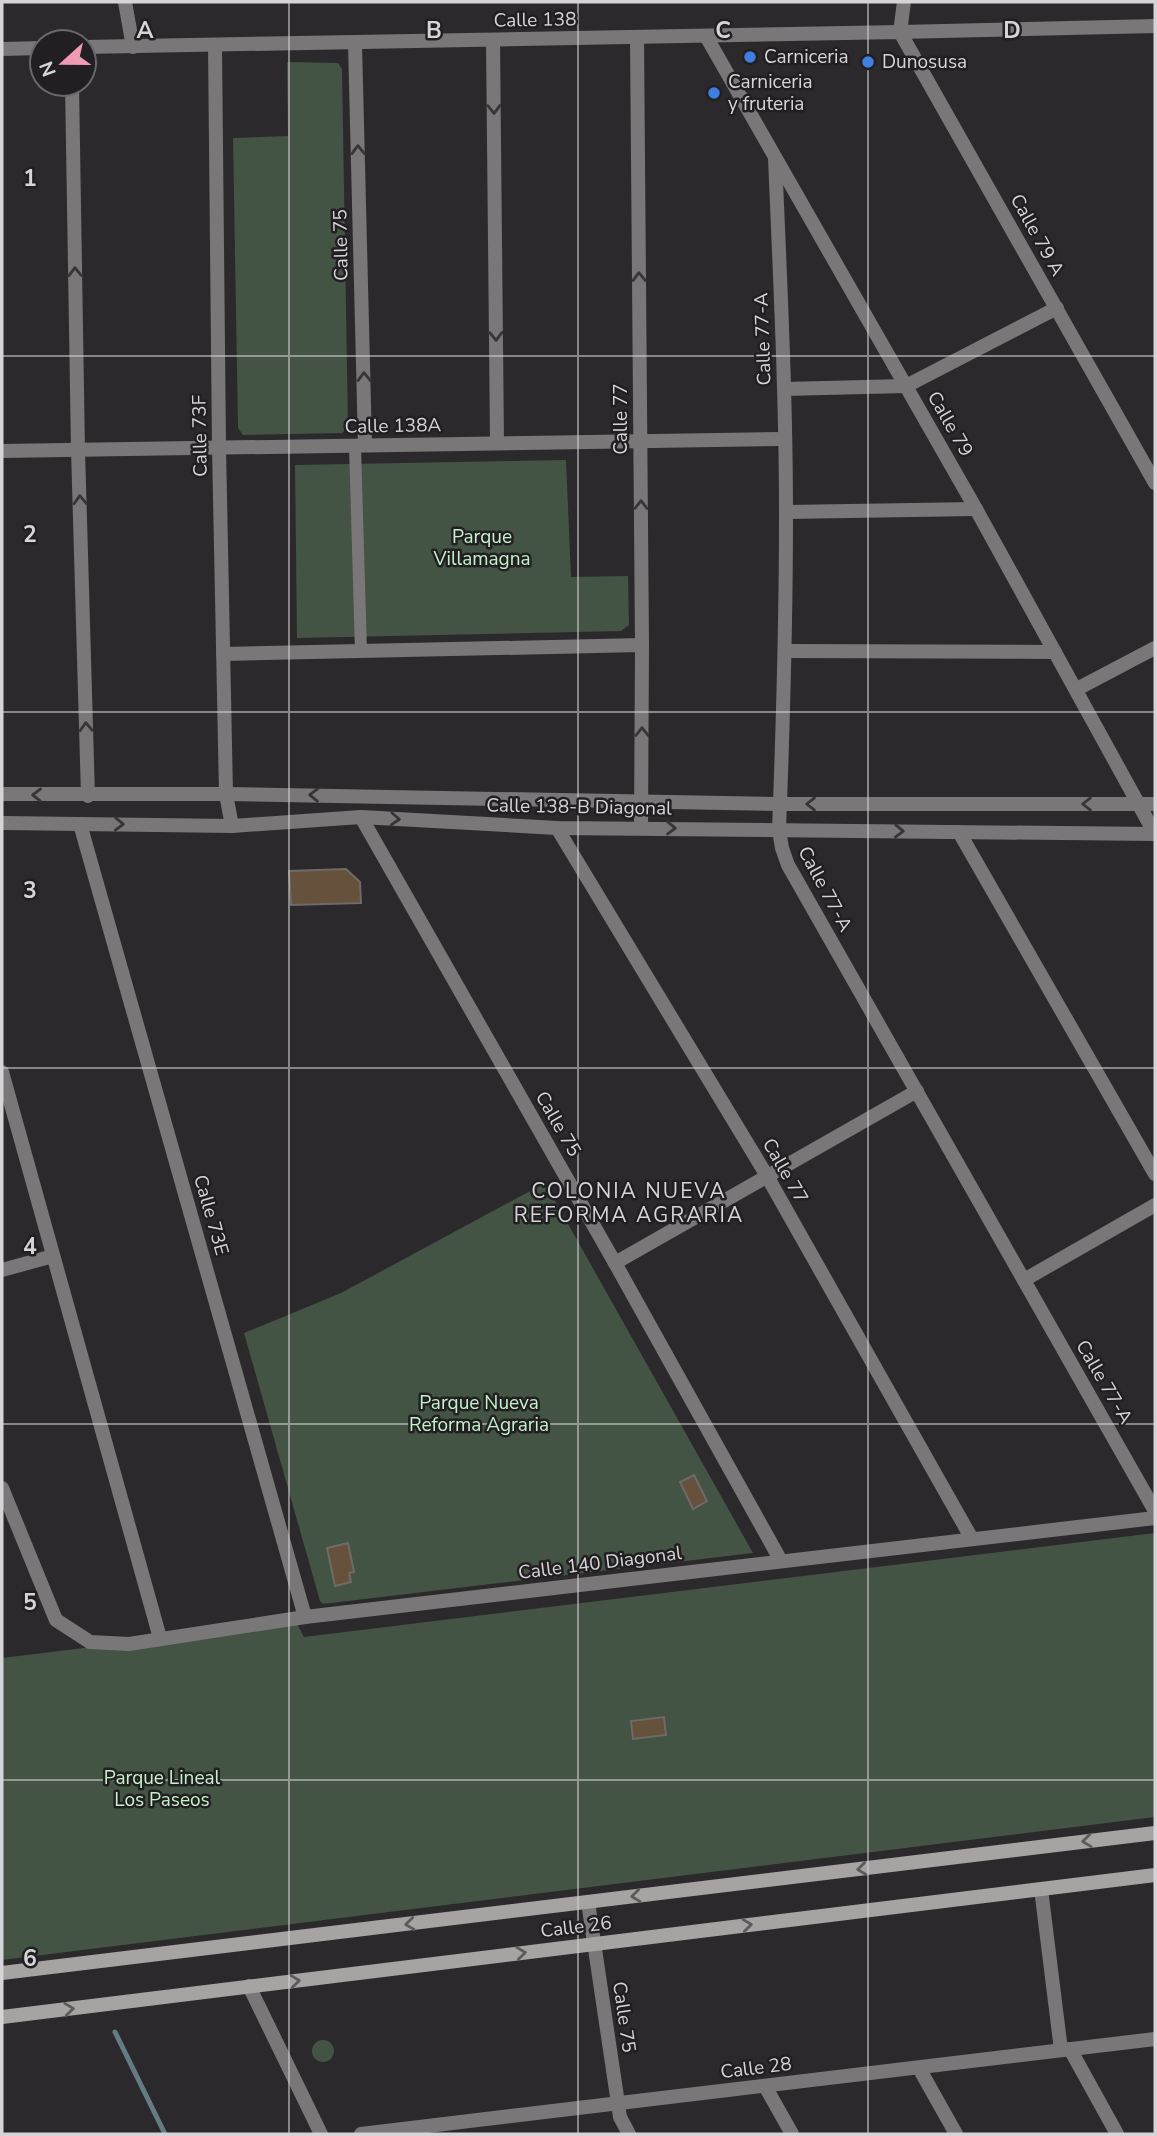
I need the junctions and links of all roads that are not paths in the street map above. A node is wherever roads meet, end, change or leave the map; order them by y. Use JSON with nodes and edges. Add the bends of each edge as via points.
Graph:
{"nodes":[{"id":1,"x":125,"y":2,"type":"edge"},
{"id":2,"x":904,"y":2,"type":"edge"},
{"id":3,"x":1155,"y":26,"type":"edge"},
{"id":4,"x":900,"y":32,"type":"junction"},
{"id":5,"x":706,"y":36,"type":"junction"},
{"id":6,"x":637,"y":37,"type":"junction"},
{"id":7,"x":493,"y":40,"type":"junction"},
{"id":8,"x":355,"y":43,"type":"junction"},
{"id":9,"x":215,"y":45,"type":"junction"},
{"id":10,"x":98,"y":47,"type":"edge"},
{"id":11,"x":133,"y":47,"type":"junction"},
{"id":12,"x":28,"y":48,"type":"edge"},
{"id":13,"x":2,"y":49,"type":"edge"},
{"id":14,"x":72,"y":98,"type":"edge"},
{"id":15,"x":775,"y":158,"type":"junction"},
{"id":16,"x":1057,"y":308,"type":"junction"},
{"id":17,"x":906,"y":386,"type":"junction"},
{"id":18,"x":784,"y":389,"type":"junction"},
{"id":19,"x":784,"y":439,"type":"junction"},
{"id":20,"x":641,"y":441,"type":"junction"},
{"id":21,"x":497,"y":443,"type":"junction"},
{"id":22,"x":360,"y":445,"type":"junction"},
{"id":23,"x":219,"y":448,"type":"junction"},
{"id":24,"x":78,"y":450,"type":"junction"},
{"id":25,"x":2,"y":451,"type":"edge"},
{"id":26,"x":1155,"y":483,"type":"edge"},
{"id":27,"x":976,"y":509,"type":"junction"},
{"id":28,"x":786,"y":512,"type":"junction"},
{"id":29,"x":642,"y":645,"type":"junction"},
{"id":30,"x":1155,"y":648,"type":"edge"},
{"id":31,"x":361,"y":651,"type":"junction"},
{"id":32,"x":785,"y":652,"type":"junction"},
{"id":33,"x":1055,"y":652,"type":"junction"},
{"id":34,"x":223,"y":654,"type":"junction"},
{"id":35,"x":1077,"y":689,"type":"junction"},
{"id":36,"x":2,"y":794,"type":"edge"},
{"id":37,"x":226,"y":794,"type":"junction"},
{"id":38,"x":88,"y":796,"type":"junction"},
{"id":39,"x":642,"y":800,"type":"junction"},
{"id":40,"x":780,"y":804,"type":"junction"},
{"id":41,"x":1138,"y":804,"type":"junction"},
{"id":42,"x":1155,"y":804,"type":"edge"},
{"id":43,"x":361,"y":817,"type":"junction"},
{"id":44,"x":2,"y":823,"type":"edge"},
{"id":45,"x":80,"y":824,"type":"junction"},
{"id":46,"x":232,"y":826,"type":"junction"},
{"id":47,"x":557,"y":828,"type":"junction"},
{"id":48,"x":641,"y":828,"type":"junction"},
{"id":49,"x":779,"y":830,"type":"junction"},
{"id":50,"x":959,"y":832,"type":"junction"},
{"id":51,"x":1155,"y":834,"type":"edge"},
{"id":52,"x":2,"y":1072,"type":"edge"},
{"id":53,"x":917,"y":1091,"type":"junction"},
{"id":54,"x":1155,"y":1174,"type":"edge"},
{"id":55,"x":767,"y":1176,"type":"junction"},
{"id":56,"x":1155,"y":1205,"type":"edge"},
{"id":57,"x":53,"y":1256,"type":"junction"},
{"id":58,"x":615,"y":1262,"type":"junction"},
{"id":59,"x":2,"y":1270,"type":"edge"},
{"id":60,"x":1024,"y":1280,"type":"junction"},
{"id":61,"x":2,"y":1488,"type":"edge"},
{"id":62,"x":1155,"y":1511,"type":"edge"},
{"id":63,"x":1155,"y":1518,"type":"edge"},
{"id":64,"x":972,"y":1539,"type":"junction"},
{"id":65,"x":780,"y":1561,"type":"junction"},
{"id":66,"x":305,"y":1618,"type":"junction"},
{"id":67,"x":160,"y":1638,"type":"junction"},
{"id":68,"x":1155,"y":1833,"type":"edge"},
{"id":69,"x":1155,"y":1875,"type":"edge"},
{"id":70,"x":1041,"y":1889,"type":"junction"},
{"id":71,"x":588,"y":1902,"type":"junction"},
{"id":72,"x":594,"y":1944,"type":"junction"},
{"id":73,"x":2,"y":1973,"type":"edge"},
{"id":74,"x":248,"y":1986,"type":"junction"},
{"id":75,"x":2,"y":2017,"type":"edge"},
{"id":76,"x":1155,"y":2039,"type":"edge"},
{"id":77,"x":1066,"y":2050,"type":"junction"},
{"id":78,"x":919,"y":2068,"type":"junction"},
{"id":79,"x":765,"y":2086,"type":"junction"},
{"id":80,"x":618,"y":2104,"type":"junction"},
{"id":81,"x":465,"y":2129,"type":"edge"},
{"id":82,"x":321,"y":2134,"type":"edge"},
{"id":83,"x":361,"y":2134,"type":"edge"},
{"id":84,"x":629,"y":2134,"type":"edge"},
{"id":85,"x":792,"y":2134,"type":"edge"},
{"id":86,"x":956,"y":2134,"type":"edge"},
{"id":87,"x":1118,"y":2134,"type":"edge"}],
"edges":[{"from":1,"to":11,"type":"street"},
{"from":2,"to":4,"type":"street"},
{"from":3,"to":4,"type":"street","name":"Calle 138"},
{"from":4,"to":5,"type":"street","name":"Calle 138"},
{"from":4,"to":16,"type":"street","name":"Calle 79 A"},
{"from":5,"to":6,"type":"street","name":"Calle 138"},
{"from":5,"to":15,"type":"street","name":"Calle 79"},
{"from":6,"to":7,"type":"street","name":"Calle 138"},
{"from":20,"to":6,"type":"street","name":"Calle 77","one_way":true},
{"from":7,"to":8,"type":"street","name":"Calle 138"},
{"from":7,"to":21,"type":"street","one_way":true},
{"from":8,"to":9,"type":"street","name":"Calle 138"},
{"from":22,"to":8,"type":"street","name":"Calle 75","one_way":true},
{"from":9,"to":11,"type":"street","name":"Calle 138"},
{"from":9,"to":23,"type":"street","name":"Calle 73F"},
{"from":10,"to":11,"type":"street","name":"Calle 138"},
{"from":12,"to":13,"type":"street"},
{"from":24,"to":14,"type":"street","one_way":true},
{"from":15,"to":17,"type":"street","name":"Calle 79"},
{"from":15,"to":18,"type":"street","name":"Calle 77-A"},
{"from":16,"to":17,"type":"street"},
{"from":16,"to":26,"type":"street","name":"Calle 79 A"},
{"from":17,"to":18,"type":"street"},
{"from":17,"to":27,"type":"street","name":"Calle 79"},
{"from":18,"to":19,"type":"street","name":"Calle 77-A"},
{"from":19,"to":20,"type":"street","name":"Calle 138A"},
{"from":19,"to":28,"type":"street","name":"Calle 77-A"},
{"from":20,"to":21,"type":"street","name":"Calle 138A"},
{"from":29,"to":20,"type":"street","name":"Calle 77","one_way":true},
{"from":21,"to":22,"type":"street","name":"Calle 138A"},
{"from":22,"to":23,"type":"street","name":"Calle 138A"},
{"from":22,"to":31,"type":"street"},
{"from":23,"to":24,"type":"street","name":"Calle 138A"},
{"from":23,"to":34,"type":"street","name":"Calle 73F"},
{"from":24,"to":25,"type":"street","name":"Calle 138A"},
{"from":38,"to":24,"type":"street","one_way":true},
{"from":27,"to":28,"type":"street"},
{"from":27,"to":33,"type":"street","name":"Calle 79"},
{"from":28,"to":32,"type":"street","name":"Calle 77-A"},
{"from":29,"to":31,"type":"street"},
{"from":39,"to":29,"type":"street","name":"Calle 77","one_way":true},
{"from":30,"to":35,"type":"street"},
{"from":31,"to":34,"type":"street"},
{"from":32,"to":33,"type":"street"},
{"from":32,"to":40,"type":"street","name":"Calle 77-A"},
{"from":33,"to":35,"type":"street","name":"Calle 79"},
{"from":34,"to":37,"type":"street","name":"Calle 73F"},
{"from":35,"to":41,"type":"street","name":"Calle 79"},
{"from":38,"to":36,"type":"street","name":"Calle 138-B Diagonal","one_way":true},
{"from":37,"to":38,"type":"street","name":"Calle 138-B Diagonal"},
{"from":39,"to":37,"type":"street","name":"Calle 138-B Diagonal","one_way":true},
{"from":37,"to":46,"type":"street","name":"Calle 73F"},
{"from":39,"to":40,"type":"street","name":"Calle 138-B Diagonal"},
{"from":39,"to":48,"type":"street","name":"Calle 77"},
{"from":41,"to":40,"type":"street","name":"Calle 138-B Diagonal","one_way":true},
{"from":40,"to":49,"type":"street","name":"Calle 77-A"},
{"from":41,"to":42,"type":"street","name":"Calle 138-B Diagonal"},
{"from":41,"to":51,"type":"street","name":"Calle 79"},
{"from":43,"to":46,"type":"street","name":"Calle 138-B Diagonal"},
{"from":43,"to":47,"type":"street","name":"Calle 138-B Diagonal","one_way":true},
{"from":43,"to":58,"type":"street","name":"Calle 75"},
{"from":44,"to":45,"type":"street","name":"Calle 138-B Diagonal"},
{"from":45,"to":46,"type":"street","name":"Calle 138-B Diagonal","one_way":true},
{"from":45,"to":66,"type":"street","name":"Calle 73E"},
{"from":47,"to":48,"type":"street","name":"Calle 138-B Diagonal"},
{"from":47,"to":55,"type":"street","name":"Calle 77"},
{"from":48,"to":49,"type":"street","name":"Calle 138-B Diagonal","one_way":true},
{"from":49,"to":50,"type":"street","name":"Calle 138-B Diagonal","one_way":true},
{"from":49,"to":53,"type":"street","name":"Calle 77-A","via":[[788,865]]},
{"from":50,"to":51,"type":"street","name":"Calle 138-B Diagonal"},
{"from":50,"to":54,"type":"street"},
{"from":52,"to":57,"type":"street"},
{"from":53,"to":55,"type":"street"},
{"from":53,"to":60,"type":"street","name":"Calle 77-A"},
{"from":55,"to":58,"type":"street"},
{"from":55,"to":64,"type":"street","name":"Calle 77"},
{"from":56,"to":60,"type":"street"},
{"from":57,"to":59,"type":"street"},
{"from":57,"to":67,"type":"street"},
{"from":58,"to":65,"type":"street","name":"Calle 75"},
{"from":60,"to":62,"type":"street","name":"Calle 77-A"},
{"from":61,"to":67,"type":"street","name":"Calle 140 Diagonal","via":[[56,1620],[90,1642],[129,1644]]},
{"from":63,"to":64,"type":"street","name":"Calle 140 Diagonal"},
{"from":64,"to":65,"type":"street","name":"Calle 140 Diagonal"},
{"from":65,"to":66,"type":"street","name":"Calle 140 Diagonal"},
{"from":66,"to":67,"type":"street","name":"Calle 140 Diagonal"},
{"from":68,"to":71,"type":"main road","name":"Calle 26","one_way":true},
{"from":69,"to":70,"type":"main road","name":"Calle 26"},
{"from":72,"to":70,"type":"main road","name":"Calle 26","one_way":true},
{"from":70,"to":77,"type":"street"},
{"from":71,"to":72,"type":"street","name":"Calle 75"},
{"from":71,"to":73,"type":"main road","name":"Calle 26","one_way":true},
{"from":74,"to":72,"type":"main road","name":"Calle 26","one_way":true},
{"from":72,"to":80,"type":"street","name":"Calle 75"},
{"from":75,"to":74,"type":"main road","name":"Calle 26","one_way":true},
{"from":74,"to":82,"type":"street"},
{"from":76,"to":77,"type":"street","name":"Calle 28"},
{"from":77,"to":78,"type":"street","name":"Calle 28"},
{"from":77,"to":87,"type":"street"},
{"from":78,"to":79,"type":"street","name":"Calle 28"},
{"from":78,"to":86,"type":"street"},
{"from":79,"to":80,"type":"street","name":"Calle 28"},
{"from":79,"to":85,"type":"street"},
{"from":80,"to":81,"type":"street","name":"Calle 28"},
{"from":80,"to":84,"type":"street","name":"Calle 75"},
{"from":81,"to":83,"type":"street","name":"Calle 28"}]}
